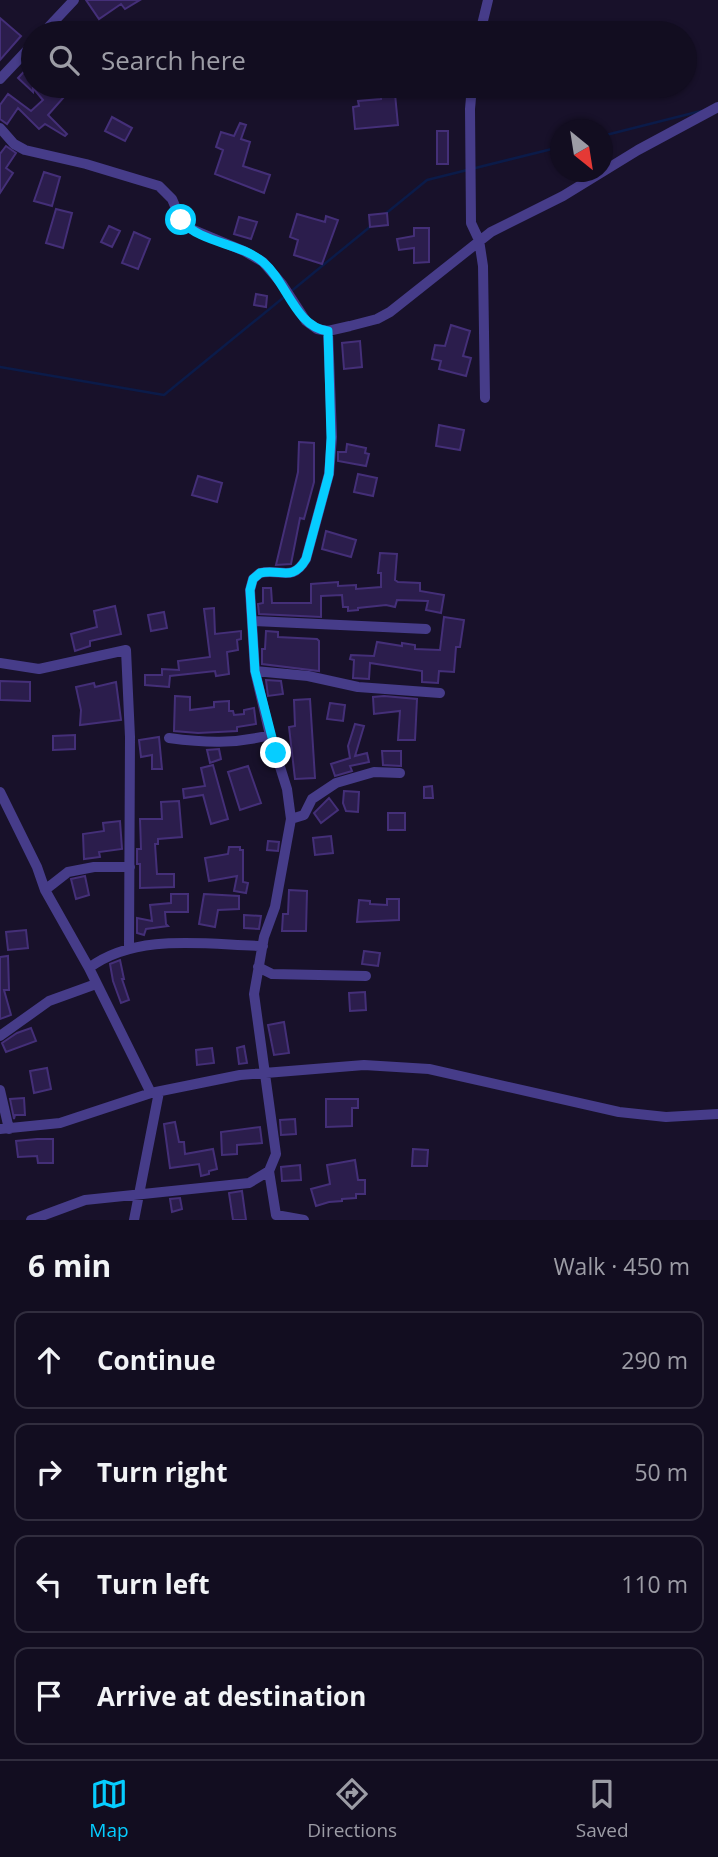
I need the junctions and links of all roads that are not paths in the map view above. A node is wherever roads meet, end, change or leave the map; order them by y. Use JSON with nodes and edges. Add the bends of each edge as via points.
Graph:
{"nodes":[{"id":1,"x":74,"y":0,"type":"edge"},
{"id":2,"x":488,"y":0,"type":"edge"},
{"id":3,"x":54,"y":21,"type":"edge"},
{"id":4,"x":483,"y":21,"type":"edge"},
{"id":5,"x":21,"y":57,"type":"edge"},
{"id":6,"x":0,"y":79,"type":"edge"},
{"id":7,"x":471,"y":98,"type":"edge"},
{"id":8,"x":718,"y":107,"type":"edge"},
{"id":9,"x":0,"y":128,"type":"edge"},
{"id":10,"x":479,"y":240,"type":"junction"},
{"id":11,"x":328,"y":331,"type":"junction"},
{"id":12,"x":485,"y":398,"type":"dead end"},
{"id":13,"x":253,"y":621,"type":"junction"},
{"id":14,"x":426,"y":629,"type":"dead end"},
{"id":15,"x":0,"y":663,"type":"edge"},
{"id":16,"x":255,"y":671,"type":"junction"},
{"id":17,"x":440,"y":694,"type":"dead end"},
{"id":18,"x":270,"y":735,"type":"junction"},
{"id":19,"x":169,"y":738,"type":"dead end"},
{"id":20,"x":400,"y":773,"type":"dead end"},
{"id":21,"x":0,"y":792,"type":"edge"},
{"id":22,"x":5,"y":813,"type":"edge"},
{"id":23,"x":291,"y":819,"type":"junction"},
{"id":24,"x":130,"y":867,"type":"junction"},
{"id":25,"x":45,"y":890,"type":"junction"},
{"id":26,"x":263,"y":946,"type":"junction"},
{"id":27,"x":130,"y":949,"type":"junction"},
{"id":28,"x":258,"y":967,"type":"junction"},
{"id":29,"x":89,"y":968,"type":"junction"},
{"id":30,"x":366,"y":976,"type":"dead end"},
{"id":31,"x":96,"y":984,"type":"junction"},
{"id":32,"x":0,"y":1036,"type":"edge"},
{"id":33,"x":266,"y":1073,"type":"junction"},
{"id":34,"x":0,"y":1090,"type":"edge"},
{"id":35,"x":155,"y":1093,"type":"junction"},
{"id":36,"x":718,"y":1114,"type":"edge"},
{"id":37,"x":4,"y":1129,"type":"edge"},
{"id":38,"x":269,"y":1171,"type":"junction"},
{"id":39,"x":138,"y":1196,"type":"junction"},
{"id":40,"x":31,"y":1220,"type":"edge"},
{"id":41,"x":134,"y":1220,"type":"edge"},
{"id":42,"x":304,"y":1220,"type":"edge"}],
"edges":[{"from":1,"to":3,"type":"street"},
{"from":2,"to":4,"type":"street"},
{"from":5,"to":6,"type":"street"},
{"from":7,"to":10,"type":"street","via":[[470,216]]},
{"from":8,"to":10,"type":"street"},
{"from":9,"to":11,"type":"street","via":[[25,150],[159,186],[189,228],[263,262],[306,321]]},
{"from":10,"to":11,"type":"street","via":[[390,312]]},
{"from":10,"to":12,"type":"street","via":[[484,266]]},
{"from":11,"to":13,"type":"street","via":[[331,438],[325,496],[301,568],[291,573],[265,572],[253,579]]},
{"from":13,"to":14,"type":"street"},
{"from":13,"to":16,"type":"street"},
{"from":15,"to":24,"type":"street","via":[[39,669],[126,650]]},
{"from":16,"to":17,"type":"street"},
{"from":16,"to":18,"type":"street"},
{"from":18,"to":19,"type":"street","via":[[210,744]]},
{"from":18,"to":23,"type":"street"},
{"from":20,"to":23,"type":"street","via":[[374,772],[336,783],[312,799],[304,815]]},
{"from":21,"to":22,"type":"street"},
{"from":22,"to":25,"type":"street","via":[[37,866]]},
{"from":23,"to":26,"type":"street"},
{"from":24,"to":25,"type":"street","via":[[68,872]]},
{"from":24,"to":27,"type":"street"},
{"from":25,"to":29,"type":"street"},
{"from":26,"to":27,"type":"street","via":[[166,944]]},
{"from":26,"to":28,"type":"street"},
{"from":27,"to":29,"type":"street"},
{"from":28,"to":30,"type":"street","via":[[272,974]]},
{"from":28,"to":33,"type":"street","via":[[254,994]]},
{"from":29,"to":31,"type":"street"},
{"from":31,"to":32,"type":"street","via":[[49,1002]]},
{"from":31,"to":35,"type":"street"},
{"from":33,"to":35,"type":"street"},
{"from":33,"to":36,"type":"street","via":[[394,1065],[465,1076],[619,1112],[666,1117]]},
{"from":33,"to":38,"type":"street","via":[[276,1154]]},
{"from":34,"to":37,"type":"street"},
{"from":35,"to":37,"type":"street","via":[[60,1123]]},
{"from":35,"to":39,"type":"street"},
{"from":38,"to":39,"type":"street","via":[[248,1183]]},
{"from":38,"to":42,"type":"street","via":[[276,1215]]},
{"from":39,"to":40,"type":"street","via":[[85,1200]]},
{"from":39,"to":41,"type":"street"}]}
